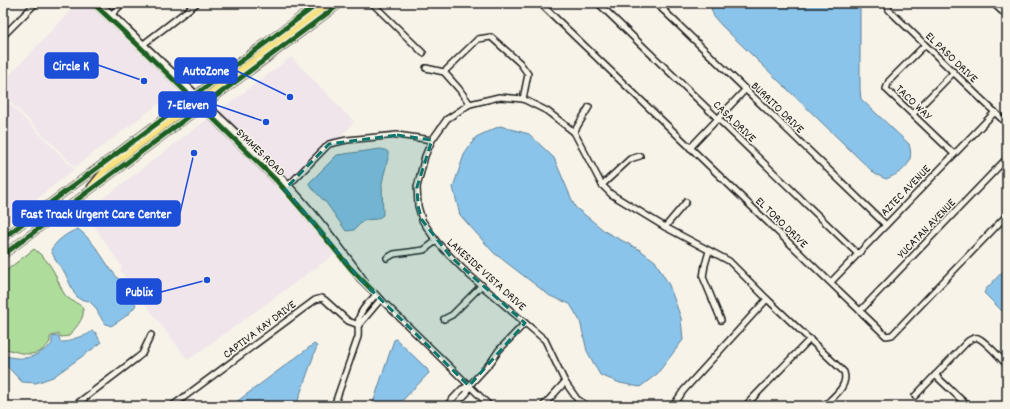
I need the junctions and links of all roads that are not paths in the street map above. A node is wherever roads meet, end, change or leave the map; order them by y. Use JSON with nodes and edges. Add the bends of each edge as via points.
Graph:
{"nodes":[{"id":1,"x":36,"y":3,"type":"edge"},
{"id":2,"x":93,"y":3,"type":"edge"},
{"id":3,"x":100,"y":3,"type":"edge"},
{"id":4,"x":123,"y":3,"type":"edge"},
{"id":5,"x":197,"y":3,"type":"edge"},
{"id":6,"x":319,"y":3,"type":"edge"},
{"id":7,"x":326,"y":3,"type":"edge"},
{"id":8,"x":334,"y":3,"type":"edge"},
{"id":9,"x":341,"y":3,"type":"edge"},
{"id":10,"x":372,"y":3,"type":"edge"},
{"id":11,"x":540,"y":3,"type":"edge"},
{"id":12,"x":598,"y":3,"type":"edge"},
{"id":13,"x":656,"y":3,"type":"edge"},
{"id":14,"x":669,"y":3,"type":"edge"},
{"id":15,"x":887,"y":3,"type":"edge"},
{"id":16,"x":993,"y":3,"type":"edge"},
{"id":17,"x":663,"y":10,"type":"junction"},
{"id":18,"x":112,"y":14,"type":"junction"},
{"id":19,"x":324,"y":15,"type":"junction"},
{"id":20,"x":1007,"y":16,"type":"edge"},
{"id":21,"x":3,"y":36,"type":"edge"},
{"id":22,"x":142,"y":45,"type":"junction"},
{"id":23,"x":925,"y":45,"type":"junction"},
{"id":24,"x":423,"y":53,"type":"dead end"},
{"id":25,"x":426,"y":68,"type":"dead end"},
{"id":26,"x":444,"y":72,"type":"junction"},
{"id":27,"x":954,"y":72,"type":"junction"},
{"id":28,"x":746,"y":90,"type":"junction"},
{"id":29,"x":523,"y":99,"type":"junction"},
{"id":30,"x":199,"y":101,"type":"junction"},
{"id":31,"x":470,"y":104,"type":"junction"},
{"id":32,"x":589,"y":107,"type":"dead end"},
{"id":33,"x":995,"y":112,"type":"junction"},
{"id":34,"x":913,"y":114,"type":"junction"},
{"id":35,"x":718,"y":118,"type":"junction"},
{"id":36,"x":1007,"y":124,"type":"edge"},
{"id":37,"x":574,"y":132,"type":"junction"},
{"id":38,"x":432,"y":140,"type":"junction"},
{"id":39,"x":690,"y":148,"type":"junction"},
{"id":40,"x":954,"y":154,"type":"junction"},
{"id":41,"x":640,"y":156,"type":"dead end"},
{"id":42,"x":1007,"y":158,"type":"edge"},
{"id":43,"x":602,"y":185,"type":"junction"},
{"id":44,"x":287,"y":187,"type":"junction"},
{"id":45,"x":686,"y":202,"type":"dead end"},
{"id":46,"x":1007,"y":215,"type":"edge"},
{"id":47,"x":886,"y":225,"type":"junction"},
{"id":48,"x":665,"y":227,"type":"junction"},
{"id":49,"x":3,"y":238,"type":"edge"},
{"id":50,"x":436,"y":241,"type":"junction"},
{"id":51,"x":710,"y":251,"type":"junction"},
{"id":52,"x":858,"y":254,"type":"junction"},
{"id":53,"x":3,"y":255,"type":"edge"},
{"id":54,"x":387,"y":258,"type":"dead end"},
{"id":55,"x":831,"y":282,"type":"junction"},
{"id":56,"x":482,"y":286,"type":"junction"},
{"id":57,"x":376,"y":295,"type":"junction"},
{"id":58,"x":381,"y":299,"type":"junction"},
{"id":59,"x":767,"y":299,"type":"junction"},
{"id":60,"x":860,"y":311,"type":"junction"},
{"id":61,"x":444,"y":319,"type":"dead end"},
{"id":62,"x":721,"y":320,"type":"dead end"},
{"id":63,"x":526,"y":323,"type":"junction"},
{"id":64,"x":359,"y":325,"type":"junction"},
{"id":65,"x":151,"y":335,"type":"dead end"},
{"id":66,"x":810,"y":339,"type":"junction"},
{"id":67,"x":1007,"y":365,"type":"edge"},
{"id":68,"x":935,"y":375,"type":"junction"},
{"id":69,"x":565,"y":382,"type":"junction"},
{"id":70,"x":469,"y":386,"type":"junction"},
{"id":71,"x":915,"y":396,"type":"dead end"},
{"id":72,"x":74,"y":406,"type":"edge"},
{"id":73,"x":172,"y":406,"type":"edge"},
{"id":74,"x":334,"y":406,"type":"edge"},
{"id":75,"x":446,"y":406,"type":"edge"},
{"id":76,"x":454,"y":406,"type":"edge"},
{"id":77,"x":490,"y":406,"type":"edge"},
{"id":78,"x":543,"y":406,"type":"edge"},
{"id":79,"x":588,"y":406,"type":"edge"},
{"id":80,"x":673,"y":406,"type":"edge"},
{"id":81,"x":745,"y":406,"type":"edge"},
{"id":82,"x":824,"y":406,"type":"edge"},
{"id":83,"x":968,"y":406,"type":"edge"}],
"edges":[{"from":1,"to":21,"type":"street"},
{"from":2,"to":22,"type":"street","name":"SYMMES ROAD"},
{"from":3,"to":18,"type":"street","name":"SYMMES ROAD"},
{"from":4,"to":18,"type":"street"},
{"from":5,"to":22,"type":"street"},
{"from":6,"to":30,"type":"main road"},
{"from":7,"to":30,"type":"main road","via":[[323,8]]},
{"from":8,"to":19,"type":"main road"},
{"from":9,"to":19,"type":"main road"},
{"from":10,"to":24,"type":"street"},
{"from":11,"to":39,"type":"street","name":"EL TORO DRIVE"},
{"from":12,"to":35,"type":"street","name":"CASA DRIVE"},
{"from":13,"to":17,"type":"street","name":"BURRITO DRIVE"},
{"from":14,"to":17,"type":"street"},
{"from":15,"to":23,"type":"street","name":"EL PASO DRIVE","via":[[889,10]]},
{"from":16,"to":20,"type":"street"},
{"from":17,"to":28,"type":"street","name":"BURRITO DRIVE"},
{"from":18,"to":22,"type":"street","name":"SYMMES ROAD"},
{"from":19,"to":30,"type":"main road"},
{"from":22,"to":30,"type":"street","name":"SYMMES ROAD"},
{"from":23,"to":27,"type":"street","name":"EL PASO DRIVE"},
{"from":23,"to":34,"type":"street","name":"TACO WAY","via":[[888,81],[886,89]]},
{"from":25,"to":26,"type":"street"},
{"from":26,"to":29,"type":"street","via":[[478,39],[491,37],[520,63],[528,74]]},
{"from":26,"to":31,"type":"street"},
{"from":27,"to":33,"type":"street","name":"EL PASO DRIVE"},
{"from":27,"to":34,"type":"street"},
{"from":28,"to":35,"type":"street"},
{"from":28,"to":47,"type":"street","name":"BURRITO DRIVE"},
{"from":29,"to":31,"type":"street","name":"LAKESIDE VISTA DRIVE","via":[[499,97]]},
{"from":29,"to":37,"type":"street","name":"LAKESIDE VISTA DRIVE","via":[[547,111]]},
{"from":30,"to":44,"type":"street","name":"SYMMES ROAD"},
{"from":30,"to":49,"type":"main road"},
{"from":30,"to":53,"type":"main road","via":[[86,193]]},
{"from":31,"to":38,"type":"street","name":"LAKESIDE VISTA DRIVE","via":[[447,119]]},
{"from":32,"to":37,"type":"street"},
{"from":33,"to":36,"type":"street","name":"EL PASO DRIVE"},
{"from":33,"to":40,"type":"street","name":"AZTEC AVENUE"},
{"from":34,"to":40,"type":"street","name":"TACO WAY"},
{"from":35,"to":39,"type":"street"},
{"from":35,"to":52,"type":"street","name":"CASA DRIVE"},
{"from":37,"to":43,"type":"street","name":"LAKESIDE VISTA DRIVE"},
{"from":38,"to":44,"type":"street","via":[[397,135],[329,144]]},
{"from":38,"to":50,"type":"street","name":"LAKESIDE VISTA DRIVE","via":[[417,187],[422,220]]},
{"from":39,"to":55,"type":"street","name":"EL TORO DRIVE"},
{"from":40,"to":47,"type":"street","name":"AZTEC AVENUE"},
{"from":41,"to":43,"type":"street","via":[[630,159]]},
{"from":42,"to":60,"type":"street","name":"YUCATAN AVENUE"},
{"from":43,"to":48,"type":"street","name":"LAKESIDE VISTA DRIVE","via":[[611,194]]},
{"from":44,"to":57,"type":"street","name":"SYMMES ROAD","via":[[320,221]]},
{"from":45,"to":48,"type":"street"},
{"from":46,"to":60,"type":"street","name":"EL TORO DRIVE","via":[[892,335],[886,336]]},
{"from":47,"to":52,"type":"street","name":"AZTEC AVENUE"},
{"from":48,"to":51,"type":"street","name":"LAKESIDE VISTA DRIVE"},
{"from":50,"to":54,"type":"street","via":[[424,250],[394,254]]},
{"from":50,"to":56,"type":"street","name":"LAKESIDE VISTA DRIVE"},
{"from":51,"to":59,"type":"street","name":"LAKESIDE VISTA DRIVE","via":[[729,261]]},
{"from":51,"to":62,"type":"street","via":[[703,276]]},
{"from":52,"to":55,"type":"street","name":"AZTEC AVENUE"},
{"from":55,"to":60,"type":"street","name":"EL TORO DRIVE"},
{"from":56,"to":61,"type":"street","via":[[452,315]]},
{"from":56,"to":63,"type":"street","name":"LAKESIDE VISTA DRIVE"},
{"from":57,"to":58,"type":"street","name":"SYMMES ROAD"},
{"from":57,"to":64,"type":"street","via":[[359,317]]},
{"from":58,"to":64,"type":"street"},
{"from":58,"to":70,"type":"street","name":"SYMMES ROAD"},
{"from":59,"to":66,"type":"street","name":"LAKESIDE VISTA DRIVE"},
{"from":59,"to":80,"type":"street","via":[[684,390]]},
{"from":63,"to":69,"type":"street","name":"LAKESIDE VISTA DRIVE","via":[[545,340]]},
{"from":63,"to":70,"type":"street"},
{"from":64,"to":73,"type":"street","name":"CAPTIVA KAY DRIVE","via":[[348,321],[322,298],[315,300]]},
{"from":64,"to":74,"type":"street","via":[[358,337]]},
{"from":65,"to":72,"type":"street","via":[[142,354]]},
{"from":66,"to":81,"type":"street"},
{"from":66,"to":82,"type":"street","name":"LAKESIDE VISTA DRIVE","via":[[840,368],[845,377],[843,386]]},
{"from":67,"to":68,"type":"street","via":[[984,342],[973,338]]},
{"from":68,"to":71,"type":"street"},
{"from":68,"to":83,"type":"street"},
{"from":69,"to":78,"type":"street"},
{"from":69,"to":79,"type":"street","name":"LAKESIDE VISTA DRIVE","via":[[577,399]]},
{"from":70,"to":75,"type":"street","via":[[462,389]]},
{"from":70,"to":76,"type":"street","via":[[467,393]]},
{"from":70,"to":77,"type":"street","name":"SYMMES ROAD"}]}
